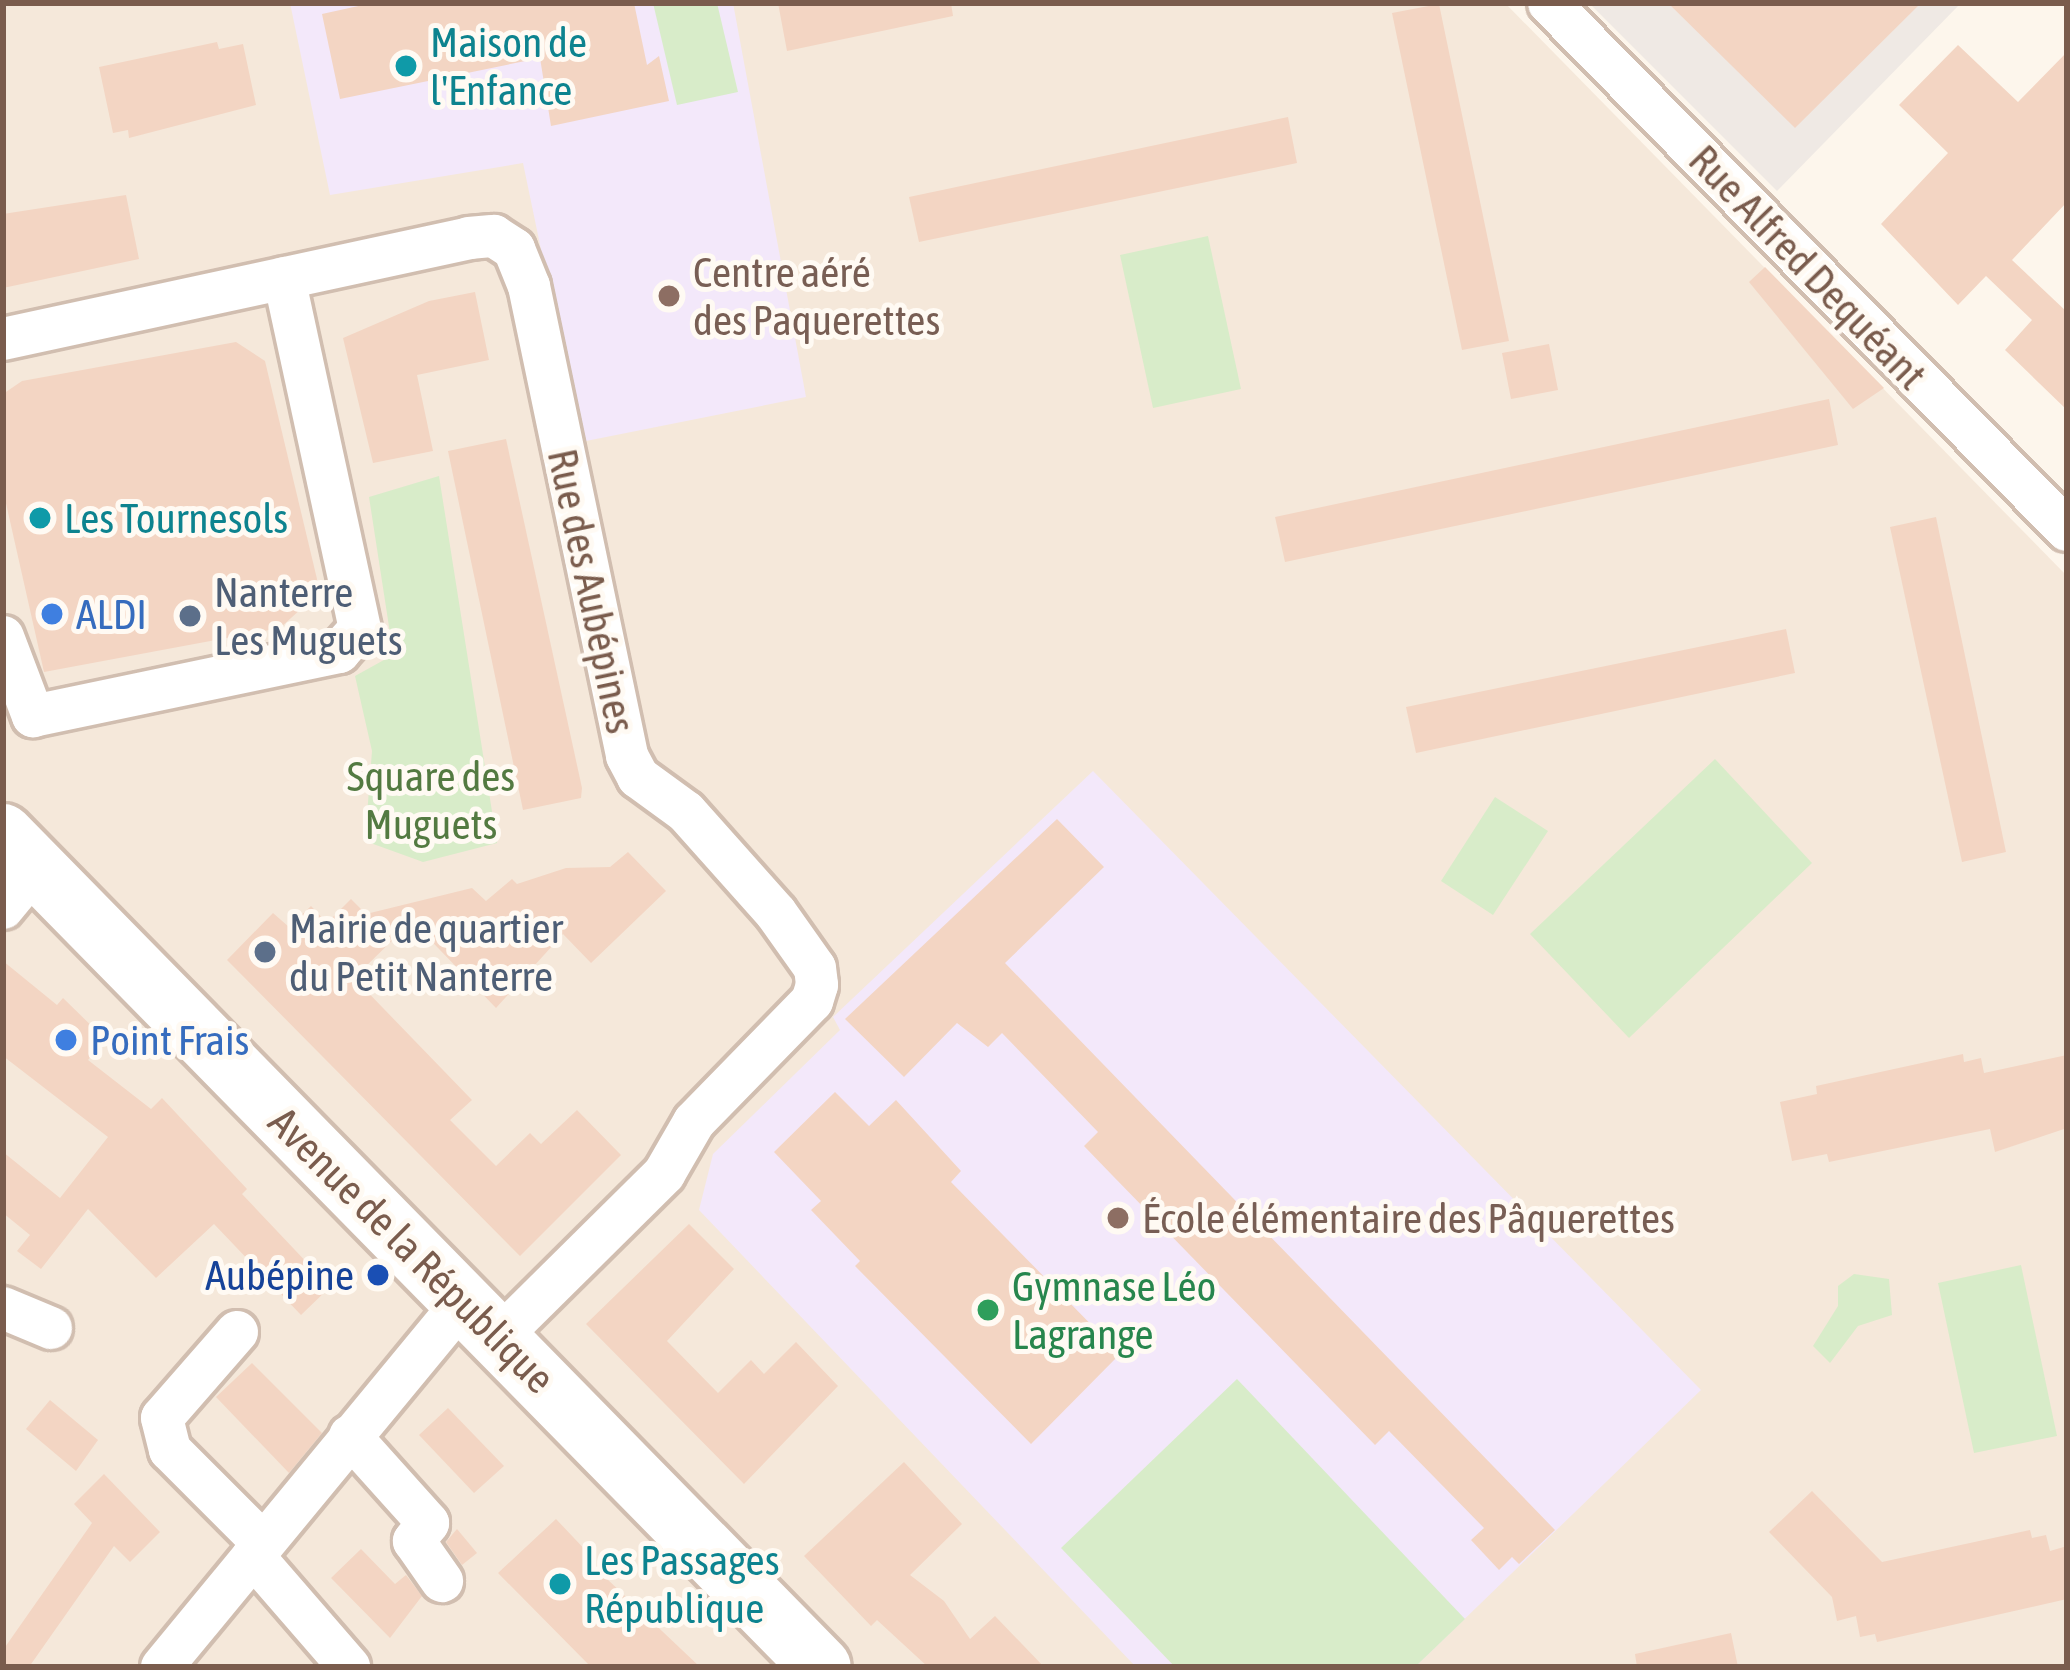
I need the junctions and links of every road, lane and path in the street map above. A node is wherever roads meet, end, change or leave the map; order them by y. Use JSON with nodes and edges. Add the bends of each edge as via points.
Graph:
{"nodes":[{"id":1,"x":1549,"y":3,"type":"edge"},
{"id":2,"x":304,"y":273,"type":"junction"},
{"id":3,"x":3,"y":339,"type":"edge"},
{"id":4,"x":2067,"y":530,"type":"edge"},
{"id":5,"x":3,"y":637,"type":"edge"},
{"id":6,"x":14,"y":870,"type":"edge"},
{"id":7,"x":3,"y":1308,"type":"edge"},
{"id":8,"x":481,"y":1319,"type":"junction"},
{"id":9,"x":52,"y":1328,"type":"dead end"},
{"id":10,"x":238,"y":1332,"type":"dead end"},
{"id":11,"x":350,"y":1436,"type":"junction"},
{"id":12,"x":258,"y":1549,"type":"junction"},
{"id":13,"x":442,"y":1581,"type":"dead end"},
{"id":14,"x":163,"y":1667,"type":"edge"},
{"id":15,"x":349,"y":1667,"type":"edge"},
{"id":16,"x":821,"y":1667,"type":"edge"}],
"edges":[{"from":1,"to":4,"type":"street","name":"Rue Alfred Dequéant"},
{"from":2,"to":3,"type":"street","name":"Rue des Aubépines"},
{"from":2,"to":5,"type":"street","via":[[359,629],[339,652],[33,716]]},
{"from":2,"to":8,"type":"street","name":"Rue des Aubépines","via":[[469,238],[494,236],[514,249],[529,286],[627,756],[638,777],[686,812],[761,896],[815,968],[812,1001],[709,1104],[664,1174]]},
{"from":6,"to":8,"type":"main road","name":"Avenue de la République"},
{"from":7,"to":9,"type":"street"},
{"from":8,"to":11,"type":"street"},
{"from":8,"to":16,"type":"main road","name":"Avenue de la République"},
{"from":10,"to":12,"type":"street","via":[[162,1418],[170,1450]]},
{"from":11,"to":12,"type":"street"},
{"from":11,"to":13,"type":"street","via":[[428,1522],[414,1541]]},
{"from":12,"to":14,"type":"street"},
{"from":12,"to":15,"type":"street"}]}
